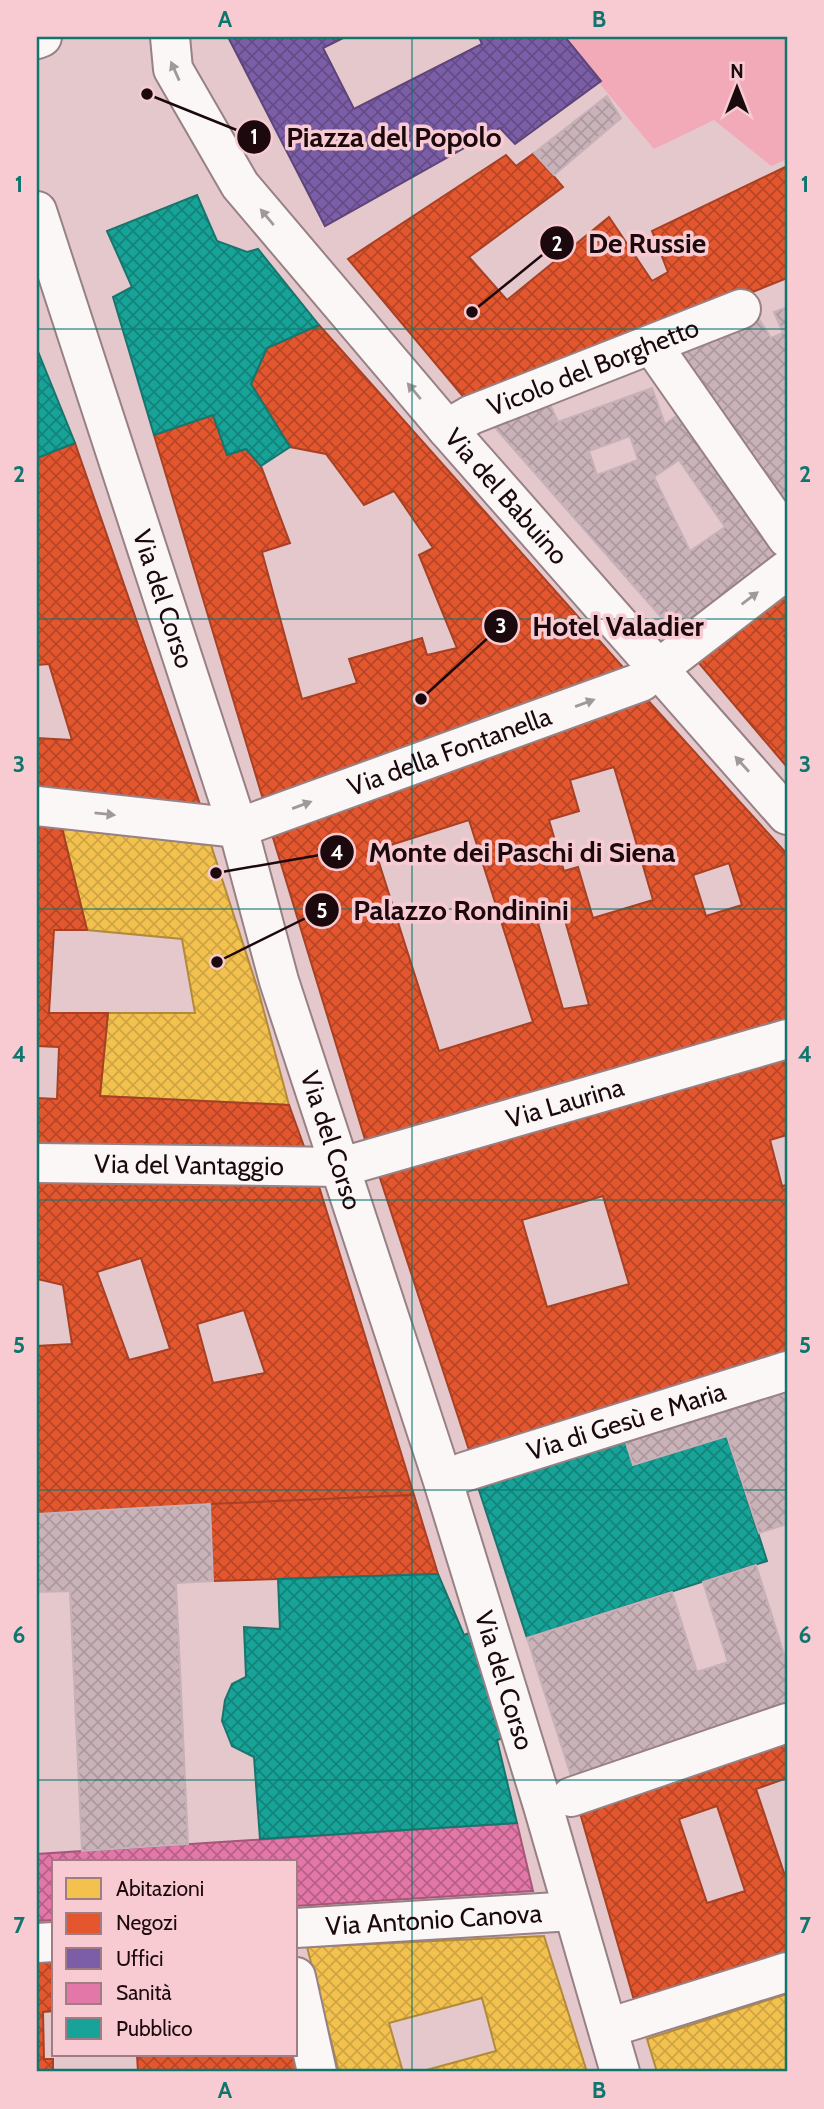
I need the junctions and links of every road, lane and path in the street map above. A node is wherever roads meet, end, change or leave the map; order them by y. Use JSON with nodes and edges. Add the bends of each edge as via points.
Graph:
{"nodes":[{"id":1,"x":42,"y":37,"type":"edge"},
{"id":2,"x":170,"y":37,"type":"edge"},
{"id":3,"x":37,"y":38,"type":"edge"},
{"id":4,"x":37,"y":211,"type":"edge"},
{"id":5,"x":741,"y":309,"type":"dead end"},
{"id":6,"x":652,"y":345,"type":"junction"},
{"id":7,"x":447,"y":429,"type":"junction"},
{"id":8,"x":787,"y":538,"type":"edge"},
{"id":9,"x":787,"y":570,"type":"edge"},
{"id":10,"x":657,"y":670,"type":"junction"},
{"id":11,"x":37,"y":806,"type":"edge"},
{"id":12,"x":787,"y":815,"type":"edge"},
{"id":13,"x":238,"y":828,"type":"junction"},
{"id":14,"x":787,"y":1039,"type":"edge"},
{"id":15,"x":37,"y":1163,"type":"edge"},
{"id":16,"x":342,"y":1167,"type":"junction"},
{"id":17,"x":787,"y":1371,"type":"edge"},
{"id":18,"x":464,"y":1472,"type":"dead end"},
{"id":19,"x":787,"y":1723,"type":"edge"},
{"id":20,"x":571,"y":1797,"type":"dead end"},
{"id":21,"x":573,"y":1911,"type":"junction"},
{"id":22,"x":298,"y":1928,"type":"edge"},
{"id":23,"x":787,"y":1972,"type":"edge"},
{"id":24,"x":298,"y":1986,"type":"edge"},
{"id":25,"x":627,"y":2022,"type":"dead end"},
{"id":26,"x":317,"y":2072,"type":"edge"},
{"id":27,"x":620,"y":2072,"type":"edge"}],
"edges":[{"from":1,"to":3,"type":"street"},
{"from":7,"to":2,"type":"street","name":"Via del Babuino","one_way":true,"via":[[232,173],[173,69]]},
{"from":4,"to":13,"type":"street","name":"Via del Corso"},
{"from":5,"to":6,"type":"street","name":"Vicolo del Borghetto"},
{"from":6,"to":7,"type":"street","name":"Vicolo del Borghetto","via":[[471,415]]},
{"from":6,"to":8,"type":"street"},
{"from":7,"to":10,"type":"street","name":"Via del Babuino"},
{"from":10,"to":9,"type":"street","name":"Via della Fontanella","one_way":true},
{"from":12,"to":10,"type":"street","name":"Via del Babuino","one_way":true},
{"from":13,"to":10,"type":"street","name":"Via della Fontanella","one_way":true,"via":[[596,699],[641,682]]},
{"from":11,"to":13,"type":"street","one_way":true},
{"from":13,"to":16,"type":"street","name":"Via del Corso","via":[[279,981]]},
{"from":14,"to":16,"type":"street","name":"Via Laurina"},
{"from":15,"to":16,"type":"street","name":"Via del Vantaggio"},
{"from":16,"to":21,"type":"street","name":"Via del Corso"},
{"from":17,"to":18,"type":"street","name":"Via di Gesù e Maria"},
{"from":19,"to":20,"type":"street"},
{"from":21,"to":22,"type":"street","name":"Via Antonio Canova"},
{"from":21,"to":27,"type":"street","name":"Via del Corso"},
{"from":23,"to":25,"type":"street"},
{"from":24,"to":26,"type":"street"}]}
